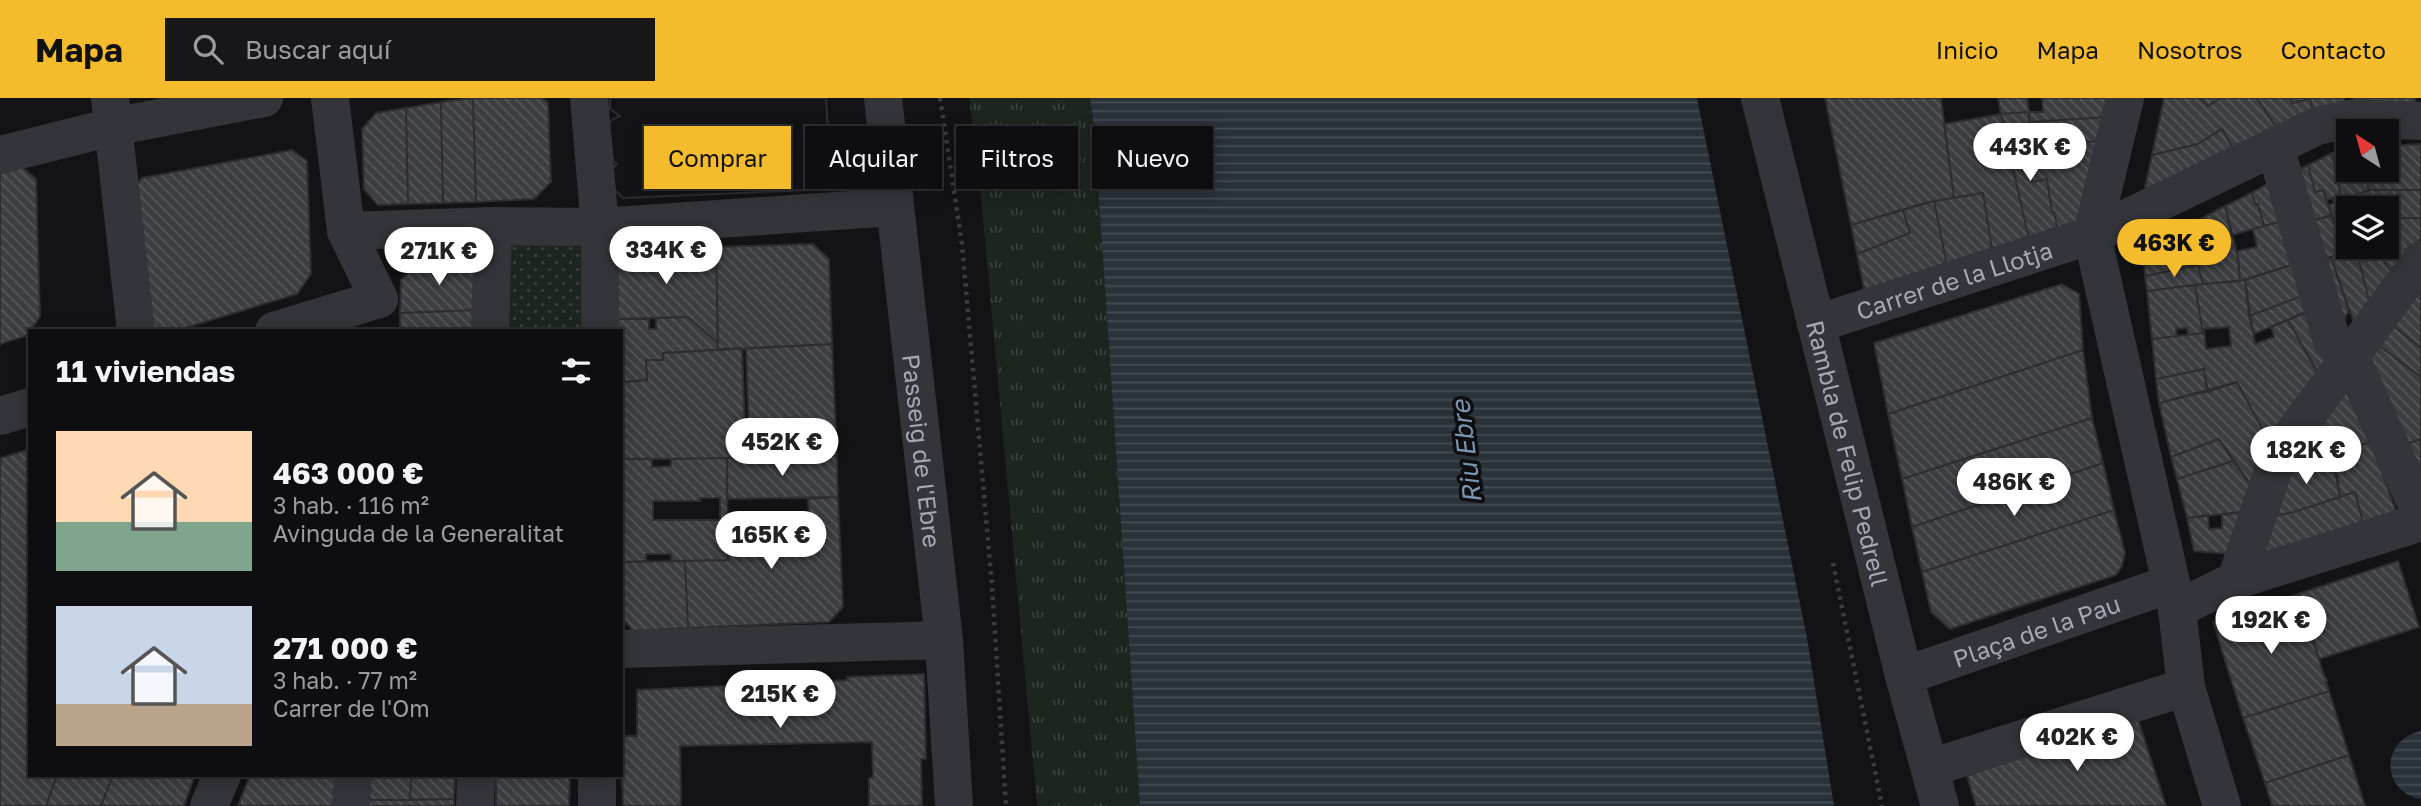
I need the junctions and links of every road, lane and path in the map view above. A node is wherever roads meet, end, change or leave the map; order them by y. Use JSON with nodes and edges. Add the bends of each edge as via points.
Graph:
{"nodes":[{"id":1,"x":264,"y":98,"type":"edge"},
{"id":2,"x":330,"y":98,"type":"edge"},
{"id":3,"x":589,"y":98,"type":"edge"},
{"id":4,"x":883,"y":98,"type":"edge"},
{"id":5,"x":940,"y":98,"type":"edge"},
{"id":6,"x":1760,"y":98,"type":"edge"},
{"id":7,"x":2125,"y":98,"type":"edge"},
{"id":8,"x":2351,"y":108,"type":"edge"},
{"id":9,"x":111,"y":113,"type":"edge"},
{"id":10,"x":2421,"y":121,"type":"edge"},
{"id":11,"x":2275,"y":146,"type":"junction"},
{"id":12,"x":0,"y":155,"type":"edge"},
{"id":13,"x":895,"y":207,"type":"junction"},
{"id":14,"x":493,"y":226,"type":"junction"},
{"id":15,"x":600,"y":227,"type":"junction"},
{"id":16,"x":346,"y":231,"type":"junction"},
{"id":17,"x":2092,"y":235,"type":"junction"},
{"id":18,"x":2421,"y":260,"type":"edge"},
{"id":19,"x":377,"y":315,"type":"edge"},
{"id":20,"x":1816,"y":324,"type":"junction"},
{"id":21,"x":136,"y":329,"type":"edge"},
{"id":22,"x":287,"y":329,"type":"edge"},
{"id":23,"x":490,"y":329,"type":"edge"},
{"id":24,"x":600,"y":329,"type":"edge"},
{"id":25,"x":2351,"y":358,"type":"junction"},
{"id":26,"x":28,"y":408,"type":"edge"},
{"id":27,"x":0,"y":416,"type":"edge"},
{"id":28,"x":2421,"y":514,"type":"edge"},
{"id":29,"x":2421,"y":522,"type":"edge"},
{"id":30,"x":2236,"y":580,"type":"junction"},
{"id":31,"x":2174,"y":597,"type":"junction"},
{"id":32,"x":944,"y":640,"type":"junction"},
{"id":33,"x":623,"y":649,"type":"edge"},
{"id":34,"x":1904,"y":676,"type":"junction"},
{"id":35,"x":2186,"y":687,"type":"junction"},
{"id":36,"x":1930,"y":768,"type":"junction"},
{"id":37,"x":221,"y":777,"type":"edge"},
{"id":38,"x":353,"y":777,"type":"edge"},
{"id":39,"x":476,"y":777,"type":"edge"},
{"id":40,"x":597,"y":777,"type":"edge"},
{"id":41,"x":209,"y":806,"type":"edge"},
{"id":42,"x":351,"y":806,"type":"edge"},
{"id":43,"x":475,"y":806,"type":"edge"},
{"id":44,"x":597,"y":806,"type":"edge"},
{"id":45,"x":954,"y":806,"type":"edge"},
{"id":46,"x":1006,"y":806,"type":"edge"},
{"id":47,"x":1940,"y":806,"type":"edge"},
{"id":48,"x":2222,"y":806,"type":"edge"}],
"edges":[{"from":1,"to":9,"type":"street"},
{"from":2,"to":16,"type":"street"},
{"from":3,"to":15,"type":"street"},
{"from":4,"to":13,"type":"street","name":"Passeig de l'Ebre"},
{"from":5,"to":46,"type":"path","via":[[962,244]]},
{"from":6,"to":20,"type":"street","name":"Rambla de Felip Pedrell"},
{"from":7,"to":17,"type":"street"},
{"from":8,"to":10,"type":"street","name":"Carrer de la Llotja"},
{"from":8,"to":11,"type":"street","name":"Carrer de la Llotja"},
{"from":9,"to":12,"type":"street"},
{"from":9,"to":21,"type":"street"},
{"from":11,"to":17,"type":"street","name":"Carrer de la Llotja"},
{"from":11,"to":25,"type":"street","via":[[2332,341]]},
{"from":13,"to":15,"type":"street"},
{"from":13,"to":32,"type":"street","name":"Passeig de l'Ebre"},
{"from":14,"to":15,"type":"street"},
{"from":14,"to":16,"type":"street"},
{"from":14,"to":23,"type":"street"},
{"from":15,"to":24,"type":"street"},
{"from":16,"to":19,"type":"street"},
{"from":17,"to":20,"type":"street","name":"Carrer de la Llotja"},
{"from":17,"to":31,"type":"street"},
{"from":18,"to":25,"type":"street"},
{"from":19,"to":22,"type":"street"},
{"from":20,"to":34,"type":"street","name":"Rambla de Felip Pedrell"},
{"from":25,"to":28,"type":"street"},
{"from":25,"to":30,"type":"street","via":[[2279,453]]},
{"from":26,"to":27,"type":"street"},
{"from":29,"to":30,"type":"street","name":"Plaça de la Pau"},
{"from":30,"to":31,"type":"street","name":"Plaça de la Pau"},
{"from":31,"to":34,"type":"street","name":"Plaça de la Pau"},
{"from":31,"to":35,"type":"street"},
{"from":32,"to":33,"type":"street"},
{"from":32,"to":45,"type":"street","name":"Passeig de l'Ebre"},
{"from":34,"to":36,"type":"street","name":"Rambla de Felip Pedrell"},
{"from":35,"to":36,"type":"street"},
{"from":35,"to":48,"type":"street"},
{"from":36,"to":47,"type":"street","name":"Rambla de Felip Pedrell"},
{"from":37,"to":41,"type":"street"},
{"from":38,"to":42,"type":"street"},
{"from":39,"to":43,"type":"street"},
{"from":40,"to":44,"type":"street"}]}
